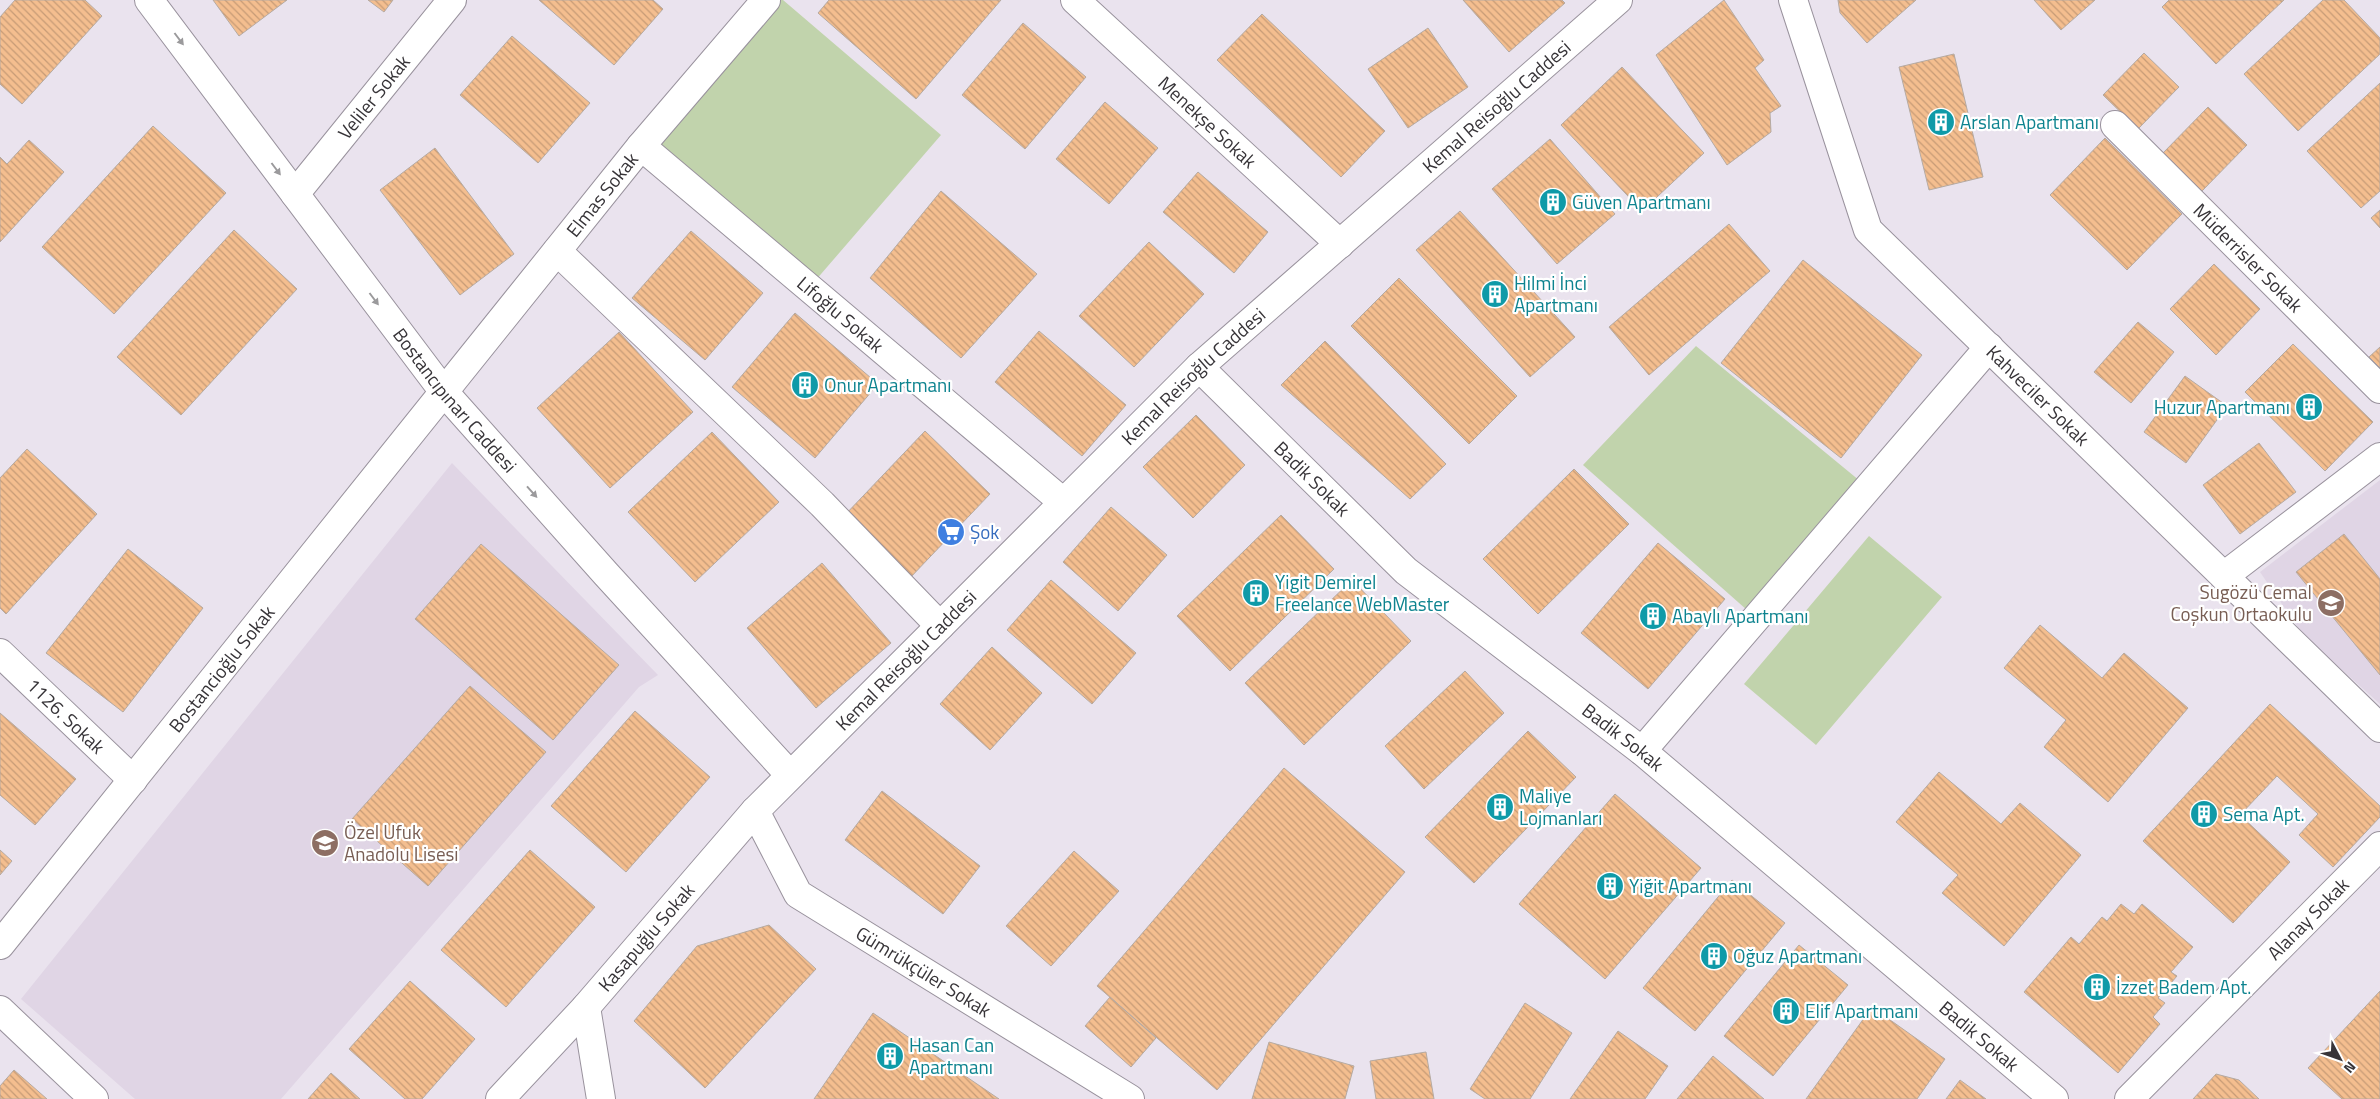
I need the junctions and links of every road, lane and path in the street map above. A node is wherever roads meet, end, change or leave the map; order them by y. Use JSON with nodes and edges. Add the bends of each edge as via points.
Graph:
{"nodes":[{"id":1,"x":149,"y":0,"type":"edge"},
{"id":2,"x":452,"y":0,"type":"edge"},
{"id":3,"x":766,"y":0,"type":"edge"},
{"id":4,"x":1075,"y":0,"type":"edge"},
{"id":5,"x":1618,"y":0,"type":"edge"},
{"id":6,"x":1793,"y":0,"type":"edge"},
{"id":7,"x":2115,"y":126,"type":"dead end"},
{"id":8,"x":641,"y":146,"type":"junction"},
{"id":9,"x":295,"y":194,"type":"junction"},
{"id":10,"x":1340,"y":244,"type":"junction"},
{"id":11,"x":557,"y":251,"type":"junction"},
{"id":12,"x":1989,"y":347,"type":"junction"},
{"id":13,"x":1199,"y":368,"type":"junction"},
{"id":14,"x":2380,"y":389,"type":"edge"},
{"id":15,"x":444,"y":392,"type":"junction"},
{"id":16,"x":2380,"y":457,"type":"edge"},
{"id":17,"x":1063,"y":502,"type":"junction"},
{"id":18,"x":2224,"y":576,"type":"junction"},
{"id":19,"x":940,"y":626,"type":"junction"},
{"id":20,"x":0,"y":653,"type":"edge"},
{"id":21,"x":2380,"y":728,"type":"edge"},
{"id":22,"x":1642,"y":751,"type":"junction"},
{"id":23,"x":790,"y":775,"type":"junction"},
{"id":24,"x":133,"y":780,"type":"junction"},
{"id":25,"x":755,"y":811,"type":"junction"},
{"id":26,"x":2380,"y":846,"type":"edge"},
{"id":27,"x":0,"y":945,"type":"edge"},
{"id":28,"x":586,"y":1007,"type":"junction"},
{"id":29,"x":0,"y":1010,"type":"edge"},
{"id":30,"x":94,"y":1099,"type":"edge"},
{"id":31,"x":500,"y":1099,"type":"edge"},
{"id":32,"x":602,"y":1099,"type":"edge"},
{"id":33,"x":1130,"y":1099,"type":"edge"},
{"id":34,"x":2054,"y":1099,"type":"edge"},
{"id":35,"x":2129,"y":1099,"type":"edge"}],
"edges":[{"from":1,"to":9,"type":"street","name":"Bostancıpınarı Caddesi","one_way":true},
{"from":2,"to":9,"type":"street","name":"Veliler Sokak"},
{"from":3,"to":8,"type":"street","name":"Elmas Sokak"},
{"from":4,"to":10,"type":"street","name":"Menekşe Sokak"},
{"from":5,"to":10,"type":"street","name":"Kemal Reisoğlu Caddesi"},
{"from":6,"to":12,"type":"street","name":"Kahveciler Sokak","via":[[1868,230]]},
{"from":7,"to":14,"type":"street","name":"Müderrisler Sokak"},
{"from":8,"to":11,"type":"street","name":"Elmas Sokak"},
{"from":8,"to":17,"type":"street","name":"Lifoğlu Sokak"},
{"from":9,"to":15,"type":"street","name":"Bostancıpınarı Caddesi","one_way":true},
{"from":10,"to":13,"type":"street","name":"Kemal Reisoğlu Caddesi"},
{"from":11,"to":15,"type":"street","name":"Elmas Sokak"},
{"from":11,"to":19,"type":"street","via":[[822,504]]},
{"from":12,"to":18,"type":"street","name":"Kahveciler Sokak"},
{"from":12,"to":22,"type":"street"},
{"from":13,"to":17,"type":"street","name":"Kemal Reisoğlu Caddesi"},
{"from":13,"to":22,"type":"street","name":"Badik Sokak","via":[[1406,571]]},
{"from":15,"to":23,"type":"street","name":"Bostancıpınarı Caddesi","one_way":true},
{"from":15,"to":24,"type":"street","name":"Bostancioğlu Sokak"},
{"from":16,"to":18,"type":"street"},
{"from":17,"to":19,"type":"street","name":"Kemal Reisoğlu Caddesi"},
{"from":18,"to":21,"type":"street","name":"Kahveciler Sokak"},
{"from":19,"to":23,"type":"street","name":"Kemal Reisoğlu Caddesi"},
{"from":20,"to":24,"type":"street","name":"1126. Sokak"},
{"from":22,"to":34,"type":"street","name":"Badik Sokak"},
{"from":23,"to":25,"type":"street","name":"Kasapuğlu Sokak"},
{"from":24,"to":27,"type":"street","name":"Bostancioğlu Sokak"},
{"from":25,"to":28,"type":"street","name":"Kasapuğlu Sokak"},
{"from":25,"to":33,"type":"street","name":"Gümrükçüler Sokak","via":[[798,894]]},
{"from":26,"to":35,"type":"street","name":"Alanay Sokak"},
{"from":28,"to":31,"type":"street","name":"Kasapuğlu Sokak"},
{"from":28,"to":32,"type":"street"},
{"from":29,"to":30,"type":"street"}]}
